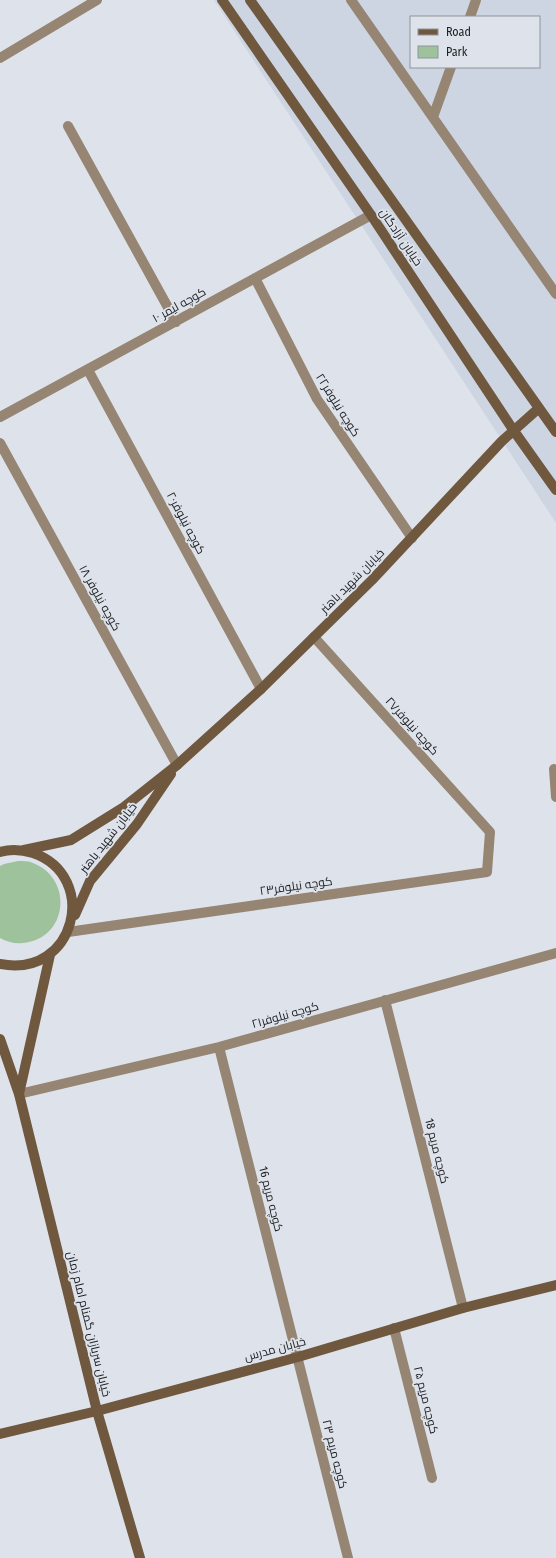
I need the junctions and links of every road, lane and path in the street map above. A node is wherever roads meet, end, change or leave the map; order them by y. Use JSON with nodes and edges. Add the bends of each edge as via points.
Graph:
{"nodes":[{"id":1,"x":96,"y":0,"type":"edge"},
{"id":2,"x":222,"y":0,"type":"edge"},
{"id":3,"x":250,"y":0,"type":"edge"},
{"id":4,"x":351,"y":0,"type":"edge"},
{"id":5,"x":476,"y":0,"type":"edge"},
{"id":6,"x":470,"y":16,"type":"edge"},
{"id":7,"x":0,"y":58,"type":"edge"},
{"id":8,"x":451,"y":68,"type":"edge"},
{"id":9,"x":433,"y":117,"type":"junction"},
{"id":10,"x":68,"y":126,"type":"dead end"},
{"id":11,"x":371,"y":215,"type":"junction"},
{"id":12,"x":255,"y":278,"type":"junction"},
{"id":13,"x":556,"y":294,"type":"edge"},
{"id":14,"x":176,"y":322,"type":"junction"},
{"id":15,"x":88,"y":370,"type":"junction"},
{"id":16,"x":539,"y":408,"type":"junction"},
{"id":17,"x":0,"y":417,"type":"edge"},
{"id":18,"x":514,"y":431,"type":"junction"},
{"id":19,"x":556,"y":432,"type":"edge"},
{"id":20,"x":0,"y":443,"type":"edge"},
{"id":21,"x":556,"y":490,"type":"edge"},
{"id":22,"x":412,"y":538,"type":"junction"},
{"id":23,"x":314,"y":637,"type":"junction"},
{"id":24,"x":261,"y":689,"type":"junction"},
{"id":25,"x":177,"y":765,"type":"junction"},
{"id":26,"x":554,"y":769,"type":"dead end"},
{"id":27,"x":556,"y":797,"type":"edge"},
{"id":28,"x":490,"y":832,"type":"joint"},
{"id":29,"x":24,"y":850,"type":"junction"},
{"id":30,"x":0,"y":852,"type":"edge"},
{"id":31,"x":68,"y":932,"type":"junction"},
{"id":32,"x":556,"y":953,"type":"edge"},
{"id":33,"x":50,"y":955,"type":"junction"},
{"id":34,"x":0,"y":964,"type":"edge"},
{"id":35,"x":385,"y":1000,"type":"junction"},
{"id":36,"x":0,"y":1039,"type":"edge"},
{"id":37,"x":219,"y":1047,"type":"junction"},
{"id":38,"x":18,"y":1094,"type":"junction"},
{"id":39,"x":556,"y":1285,"type":"edge"},
{"id":40,"x":463,"y":1308,"type":"junction"},
{"id":41,"x":394,"y":1328,"type":"junction"},
{"id":42,"x":298,"y":1357,"type":"junction"},
{"id":43,"x":97,"y":1411,"type":"junction"},
{"id":44,"x":0,"y":1434,"type":"edge"},
{"id":45,"x":432,"y":1478,"type":"dead end"},
{"id":46,"x":140,"y":1558,"type":"edge"},
{"id":47,"x":348,"y":1558,"type":"edge"}],
"edges":[{"from":1,"to":7,"type":"street"},
{"from":2,"to":11,"type":"street","name":"خیابان آزادگان"},
{"from":3,"to":16,"type":"street","name":"خیابان آزادگان"},
{"from":4,"to":9,"type":"street"},
{"from":5,"to":6,"type":"street"},
{"from":8,"to":9,"type":"street"},
{"from":9,"to":13,"type":"street"},
{"from":10,"to":14,"type":"street"},
{"from":11,"to":12,"type":"street","name":"کوچه لیمر ۱۰"},
{"from":11,"to":18,"type":"street","name":"خیابان آزادگان"},
{"from":12,"to":14,"type":"street","name":"کوچه لیمر ۱۰"},
{"from":12,"to":22,"type":"street","name":"کوچه نیلوفر۲۲","via":[[317,399]]},
{"from":14,"to":15,"type":"street","name":"کوچه لیمر ۱۰"},
{"from":15,"to":17,"type":"street","name":"کوچه لیمر ۱۰"},
{"from":15,"to":24,"type":"street","name":"کوچه نیلوفر۲۰"},
{"from":16,"to":18,"type":"street","name":"خیابان شهید باهنر"},
{"from":16,"to":19,"type":"street","name":"خیابان آزادگان"},
{"from":18,"to":21,"type":"street","name":"خیابان آزادگان"},
{"from":18,"to":22,"type":"street","name":"خیابان شهید باهنر","via":[[502,440]]},
{"from":20,"to":25,"type":"street","name":"کوچه نیلوفر ۱۸"},
{"from":22,"to":23,"type":"street","name":"خیابان شهید باهنر"},
{"from":23,"to":24,"type":"street","name":"خیابان شهید باهنر"},
{"from":23,"to":28,"type":"street","name":"کوچه نیلوفر۲۷"},
{"from":24,"to":25,"type":"street","name":"خیابان شهید باهنر"},
{"from":25,"to":29,"type":"street","name":"خیابان شهید باهنر","via":[[124,807],[71,840]]},
{"from":25,"to":31,"type":"street","name":"خیابان شهید باهنر","via":[[137,824],[90,881]]},
{"from":26,"to":27,"type":"street"},
{"from":28,"to":31,"type":"street","name":"کوچه نیلوفر۲۳","via":[[487,872]]},
{"from":29,"to":30,"type":"street"},
{"from":29,"to":31,"type":"street","via":[[42,856],[58,869],[69,885],[73,904]]},
{"from":31,"to":33,"type":"street"},
{"from":32,"to":35,"type":"street","name":"کوچه نیلوفر۲۱"},
{"from":33,"to":34,"type":"street","via":[[32,964]]},
{"from":33,"to":38,"type":"street","name":"خیابان سربازان گمنام امام زمان"},
{"from":35,"to":37,"type":"street","name":"کوچه نیلوفر۲۱"},
{"from":35,"to":40,"type":"street","name":"کوچه مریم 18"},
{"from":36,"to":38,"type":"street","name":"خیابان سربازان گمنام امام زمان"},
{"from":37,"to":38,"type":"street","name":"کوچه نیلوفر۲۱"},
{"from":37,"to":42,"type":"street","name":"کوچه مریم 16"},
{"from":38,"to":43,"type":"street","name":"خیابان سربازان گمنام امام زمان"},
{"from":39,"to":40,"type":"street","name":"خیابان مدرس"},
{"from":40,"to":41,"type":"street","name":"خیابان مدرس"},
{"from":41,"to":42,"type":"street","name":"خیابان مدرس"},
{"from":41,"to":45,"type":"street","name":"کوچه مریم ۲۵"},
{"from":42,"to":43,"type":"street","name":"خیابان مدرس"},
{"from":42,"to":47,"type":"street","name":"کوچه مریم ۲۳"},
{"from":43,"to":44,"type":"street","name":"خیابان مدرس"},
{"from":43,"to":46,"type":"street","name":"خیابان سربازان گمنام امام زمان"}]}
